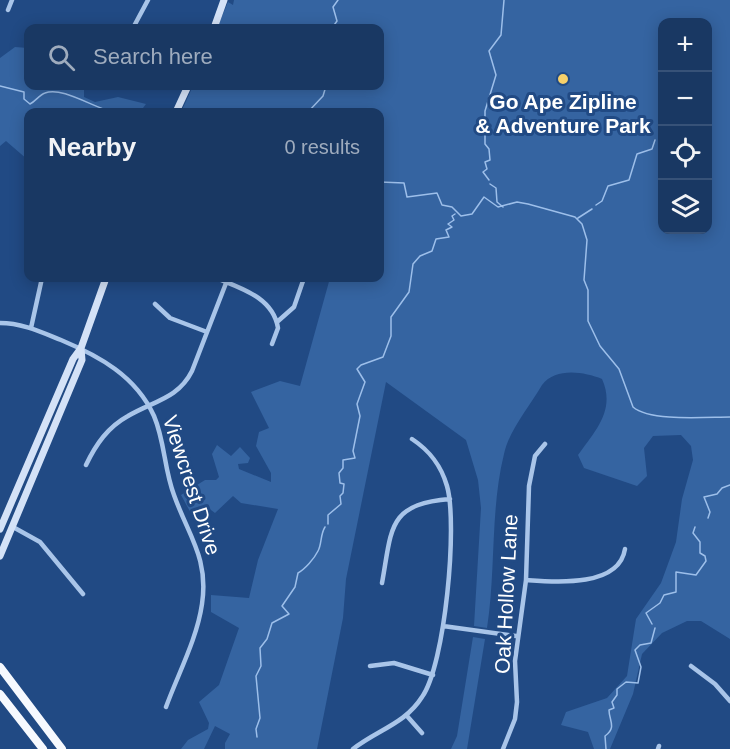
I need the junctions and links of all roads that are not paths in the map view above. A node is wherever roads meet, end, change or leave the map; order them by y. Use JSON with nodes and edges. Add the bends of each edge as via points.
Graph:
{"nodes":[{"id":1,"x":12,"y":0,"type":"edge"},
{"id":2,"x":148,"y":0,"type":"edge"},
{"id":3,"x":224,"y":0,"type":"edge"},
{"id":4,"x":8,"y":10,"type":"dead end"},
{"id":5,"x":135,"y":24,"type":"edge"},
{"id":6,"x":215,"y":24,"type":"edge"},
{"id":7,"x":186,"y":90,"type":"edge"},
{"id":8,"x":177,"y":108,"type":"edge"},
{"id":9,"x":41,"y":282,"type":"edge"},
{"id":10,"x":105,"y":282,"type":"edge"},
{"id":11,"x":226,"y":282,"type":"edge"},
{"id":12,"x":231,"y":282,"type":"edge"},
{"id":13,"x":303,"y":282,"type":"edge"},
{"id":14,"x":155,"y":304,"type":"dead end"},
{"id":15,"x":277,"y":322,"type":"junction"},
{"id":16,"x":0,"y":323,"type":"edge"},
{"id":17,"x":31,"y":328,"type":"junction"},
{"id":18,"x":207,"y":332,"type":"junction"},
{"id":19,"x":272,"y":344,"type":"dead end"},
{"id":20,"x":81,"y":348,"type":"junction"},
{"id":21,"x":149,"y":406,"type":"junction"},
{"id":22,"x":412,"y":439,"type":"dead end"},
{"id":23,"x":545,"y":444,"type":"dead end"},
{"id":24,"x":86,"y":465,"type":"dead end"},
{"id":25,"x":450,"y":499,"type":"junction"},
{"id":26,"x":13,"y":527,"type":"junction"},
{"id":27,"x":0,"y":529,"type":"edge"},
{"id":28,"x":625,"y":549,"type":"dead end"},
{"id":29,"x":0,"y":556,"type":"edge"},
{"id":30,"x":526,"y":580,"type":"junction"},
{"id":31,"x":382,"y":583,"type":"dead end"},
{"id":32,"x":83,"y":594,"type":"dead end"},
{"id":33,"x":443,"y":626,"type":"junction"},
{"id":34,"x":516,"y":636,"type":"junction"},
{"id":35,"x":370,"y":666,"type":"dead end"},
{"id":36,"x":691,"y":666,"type":"dead end"},
{"id":37,"x":0,"y":667,"type":"edge"},
{"id":38,"x":433,"y":675,"type":"junction"},
{"id":39,"x":0,"y":694,"type":"edge"},
{"id":40,"x":729,"y":698,"type":"edge"},
{"id":41,"x":166,"y":707,"type":"dead end"},
{"id":42,"x":407,"y":716,"type":"junction"},
{"id":43,"x":422,"y":733,"type":"dead end"},
{"id":44,"x":43,"y":749,"type":"edge"},
{"id":45,"x":62,"y":749,"type":"edge"},
{"id":46,"x":353,"y":749,"type":"edge"},
{"id":47,"x":503,"y":749,"type":"edge"}],
"edges":[{"from":1,"to":4,"type":"street"},
{"from":2,"to":5,"type":"street"},
{"from":3,"to":6,"type":"main road"},
{"from":7,"to":8,"type":"main road"},
{"from":9,"to":17,"type":"street"},
{"from":10,"to":20,"type":"main road"},
{"from":11,"to":18,"type":"street"},
{"from":12,"to":15,"type":"street","via":[[259,298]]},
{"from":13,"to":15,"type":"street","via":[[294,307]]},
{"from":14,"to":18,"type":"street","via":[[170,318]]},
{"from":15,"to":19,"type":"street"},
{"from":16,"to":17,"type":"street","name":"Viewcrest Drive"},
{"from":17,"to":20,"type":"street","name":"Viewcrest Drive"},
{"from":18,"to":21,"type":"street","via":[[184,385]]},
{"from":20,"to":21,"type":"street","name":"Viewcrest Drive","via":[[120,372]]},
{"from":20,"to":26,"type":"main road","via":[[82,360]]},
{"from":20,"to":27,"type":"main road"},
{"from":21,"to":24,"type":"street","via":[[110,429],[95,446]]},
{"from":21,"to":41,"type":"street","name":"Viewcrest Drive","via":[[162,437],[174,496],[196,544],[202,577],[202,604]]},
{"from":22,"to":25,"type":"street","via":[[437,463]]},
{"from":23,"to":30,"type":"street","name":"Oak Hollow Lane","via":[[535,456],[529,486]]},
{"from":25,"to":31,"type":"street","via":[[419,503],[401,514],[391,535]]},
{"from":25,"to":33,"type":"street"},
{"from":26,"to":29,"type":"main road"},
{"from":26,"to":32,"type":"street","via":[[40,542]]},
{"from":28,"to":30,"type":"street","via":[[616,567],[596,577],[566,582]]},
{"from":30,"to":34,"type":"street","name":"Oak Hollow Lane"},
{"from":33,"to":34,"type":"street"},
{"from":33,"to":38,"type":"street"},
{"from":34,"to":47,"type":"street","name":"Oak Hollow Lane","via":[[517,711]]},
{"from":35,"to":38,"type":"street","via":[[394,663]]},
{"from":36,"to":40,"type":"street"},
{"from":37,"to":45,"type":"highway"},
{"from":38,"to":42,"type":"street","via":[[424,695]]},
{"from":39,"to":44,"type":"highway"},
{"from":42,"to":43,"type":"street"},
{"from":42,"to":46,"type":"street"}]}
